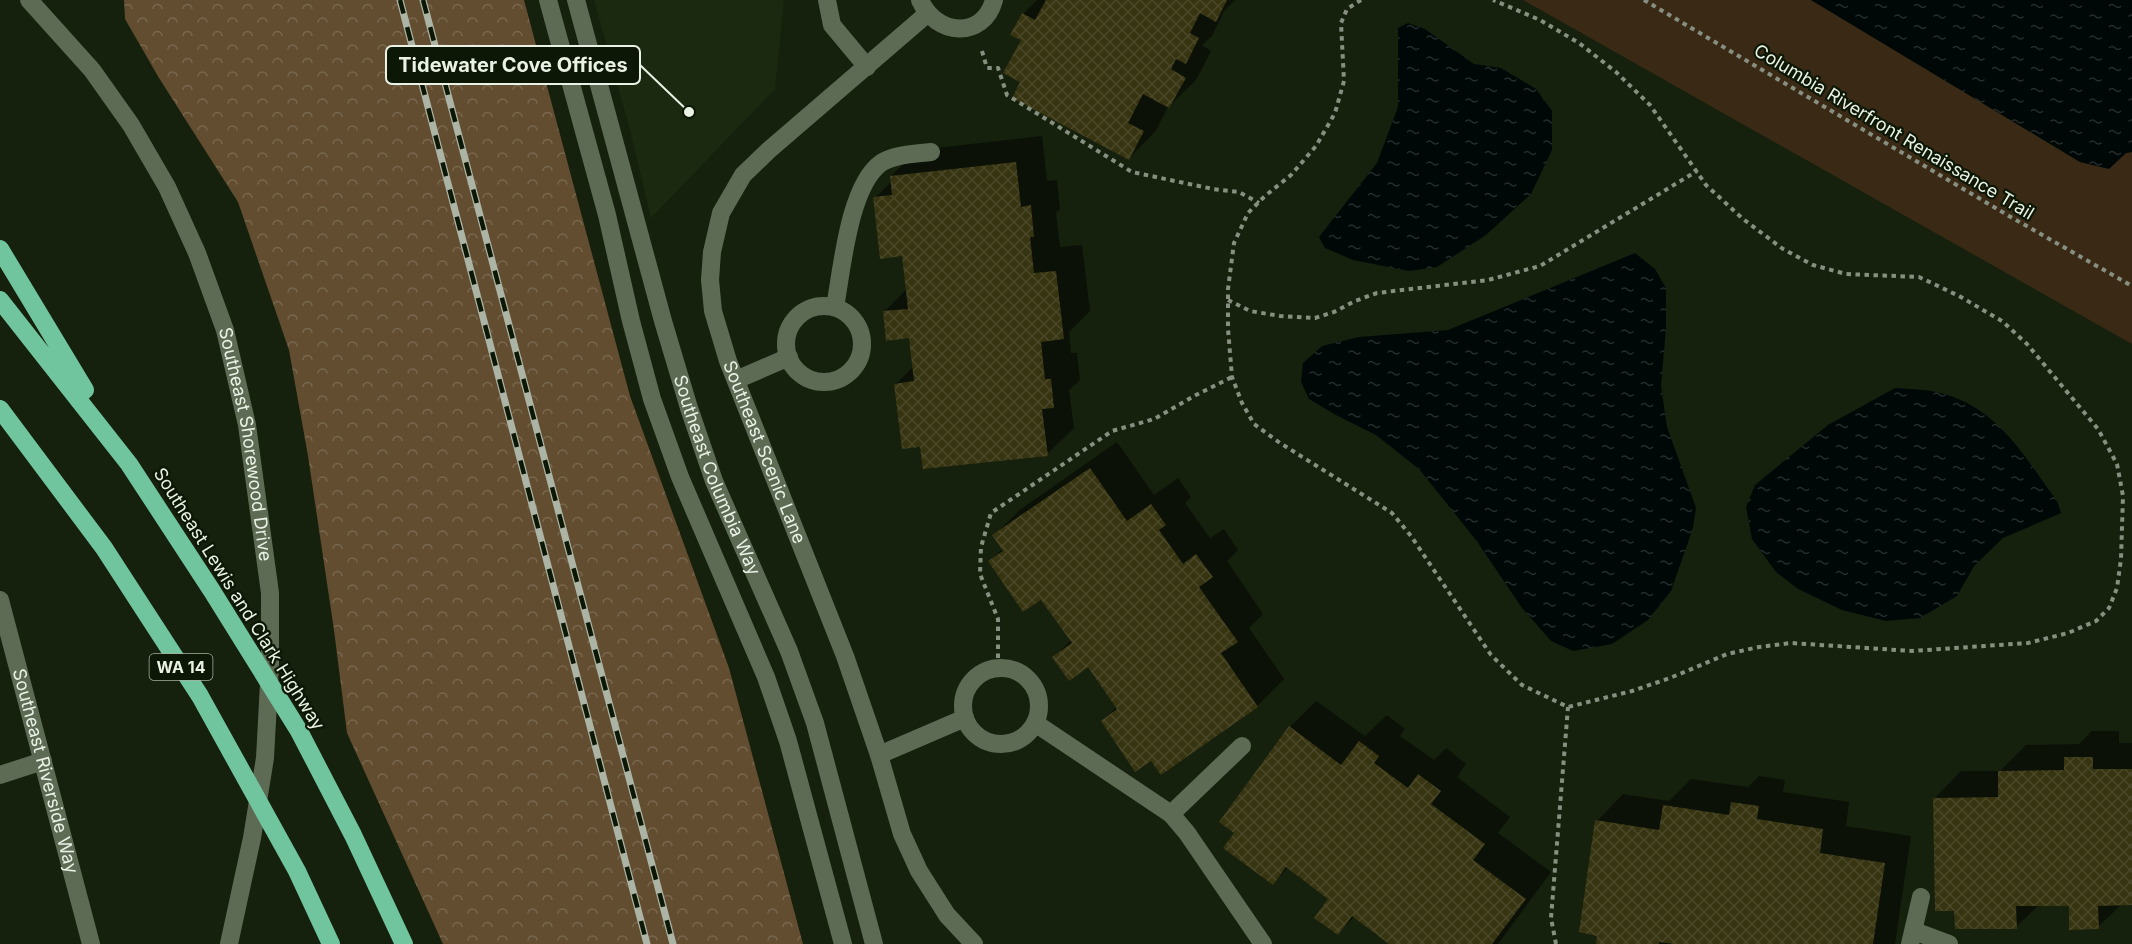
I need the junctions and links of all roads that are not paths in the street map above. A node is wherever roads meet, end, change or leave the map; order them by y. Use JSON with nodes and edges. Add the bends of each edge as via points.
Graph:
{"nodes":[{"id":1,"x":29,"y":0,"type":"edge"},
{"id":2,"x":548,"y":0,"type":"edge"},
{"id":3,"x":576,"y":0,"type":"edge"},
{"id":4,"x":827,"y":0,"type":"edge"},
{"id":5,"x":994,"y":0,"type":"edge"},
{"id":6,"x":924,"y":7,"type":"edge"},
{"id":7,"x":867,"y":67,"type":"junction"},
{"id":8,"x":931,"y":152,"type":"dead end"},
{"id":9,"x":0,"y":249,"type":"edge"},
{"id":10,"x":0,"y":300,"type":"edge"},
{"id":11,"x":835,"y":307,"type":"junction"},
{"id":12,"x":789,"y":357,"type":"junction"},
{"id":13,"x":736,"y":380,"type":"junction"},
{"id":14,"x":0,"y":409,"type":"edge"},
{"id":15,"x":129,"y":464,"type":"junction"},
{"id":16,"x":0,"y":600,"type":"edge"},
{"id":17,"x":964,"y":718,"type":"junction"},
{"id":18,"x":1035,"y":723,"type":"junction"},
{"id":19,"x":1242,"y":746,"type":"dead end"},
{"id":20,"x":879,"y":755,"type":"junction"},
{"id":21,"x":43,"y":761,"type":"junction"},
{"id":22,"x":0,"y":775,"type":"edge"},
{"id":23,"x":1171,"y":814,"type":"junction"},
{"id":24,"x":1921,"y":897,"type":"dead end"},
{"id":25,"x":1912,"y":937,"type":"edge"},
{"id":26,"x":91,"y":944,"type":"edge"},
{"id":27,"x":229,"y":944,"type":"edge"},
{"id":28,"x":331,"y":944,"type":"edge"},
{"id":29,"x":404,"y":944,"type":"edge"},
{"id":30,"x":843,"y":944,"type":"edge"},
{"id":31,"x":874,"y":944,"type":"edge"},
{"id":32,"x":974,"y":944,"type":"edge"},
{"id":33,"x":1263,"y":944,"type":"edge"},
{"id":34,"x":1949,"y":944,"type":"edge"}],
"edges":[{"from":1,"to":27,"type":"street","name":"Southeast Shorewood Drive","via":[[92,70],[131,125],[167,187],[225,330],[248,425],[270,593],[270,665],[265,758]]},
{"from":2,"to":30,"type":"street","name":"Southeast Columbia Way","via":[[652,399],[680,477],[766,677],[788,741]]},
{"from":3,"to":31,"type":"street","name":"Southeast Columbia Way","via":[[689,408],[714,481],[789,651],[815,723]]},
{"from":4,"to":7,"type":"street","via":[[832,25]]},
{"from":5,"to":6,"type":"street","via":[[985,18],[960,28],[935,21]]},
{"from":6,"to":7,"type":"street","name":"Southeast Scenic Lane"},
{"from":7,"to":13,"type":"street","name":"Southeast Scenic Lane","via":[[743,175],[721,213],[710,279],[716,321]]},
{"from":8,"to":11,"type":"street","via":[[882,162],[866,178],[853,209]]},
{"from":9,"to":15,"type":"highway"},
{"from":10,"to":15,"type":"highway","name":"Southeast Lewis and Clark Highway"},
{"from":11,"to":12,"type":"street","via":[[822,305],[798,316],[786,340]]},
{"from":11,"to":12,"type":"street","via":[[847,312],[862,334],[863,348],[852,371],[840,379],[814,381],[802,375]]},
{"from":12,"to":13,"type":"street"},
{"from":13,"to":20,"type":"street","name":"Southeast Scenic Lane","via":[[845,656]]},
{"from":14,"to":28,"type":"highway","number":"WA 14","via":[[104,548],[200,696],[297,871]]},
{"from":15,"to":29,"type":"highway","name":"Southeast Lewis and Clark Highway","via":[[299,731]]},
{"from":16,"to":21,"type":"street","name":"Southeast Riverside Way"},
{"from":17,"to":18,"type":"street","via":[[978,737],[1004,744],[1017,741]]},
{"from":17,"to":18,"type":"street","via":[[962,702],[966,689],[979,674],[998,667],[1011,668],[1032,684],[1038,696]]},
{"from":17,"to":20,"type":"street"},
{"from":18,"to":23,"type":"street"},
{"from":19,"to":23,"type":"street"},
{"from":20,"to":32,"type":"street","name":"Southeast Scenic Lane","via":[[902,834],[919,871],[947,915]]},
{"from":21,"to":22,"type":"street"},
{"from":21,"to":26,"type":"street","name":"Southeast Riverside Way"},
{"from":23,"to":33,"type":"street"},
{"from":24,"to":25,"type":"street"},
{"from":25,"to":34,"type":"street"}]}
